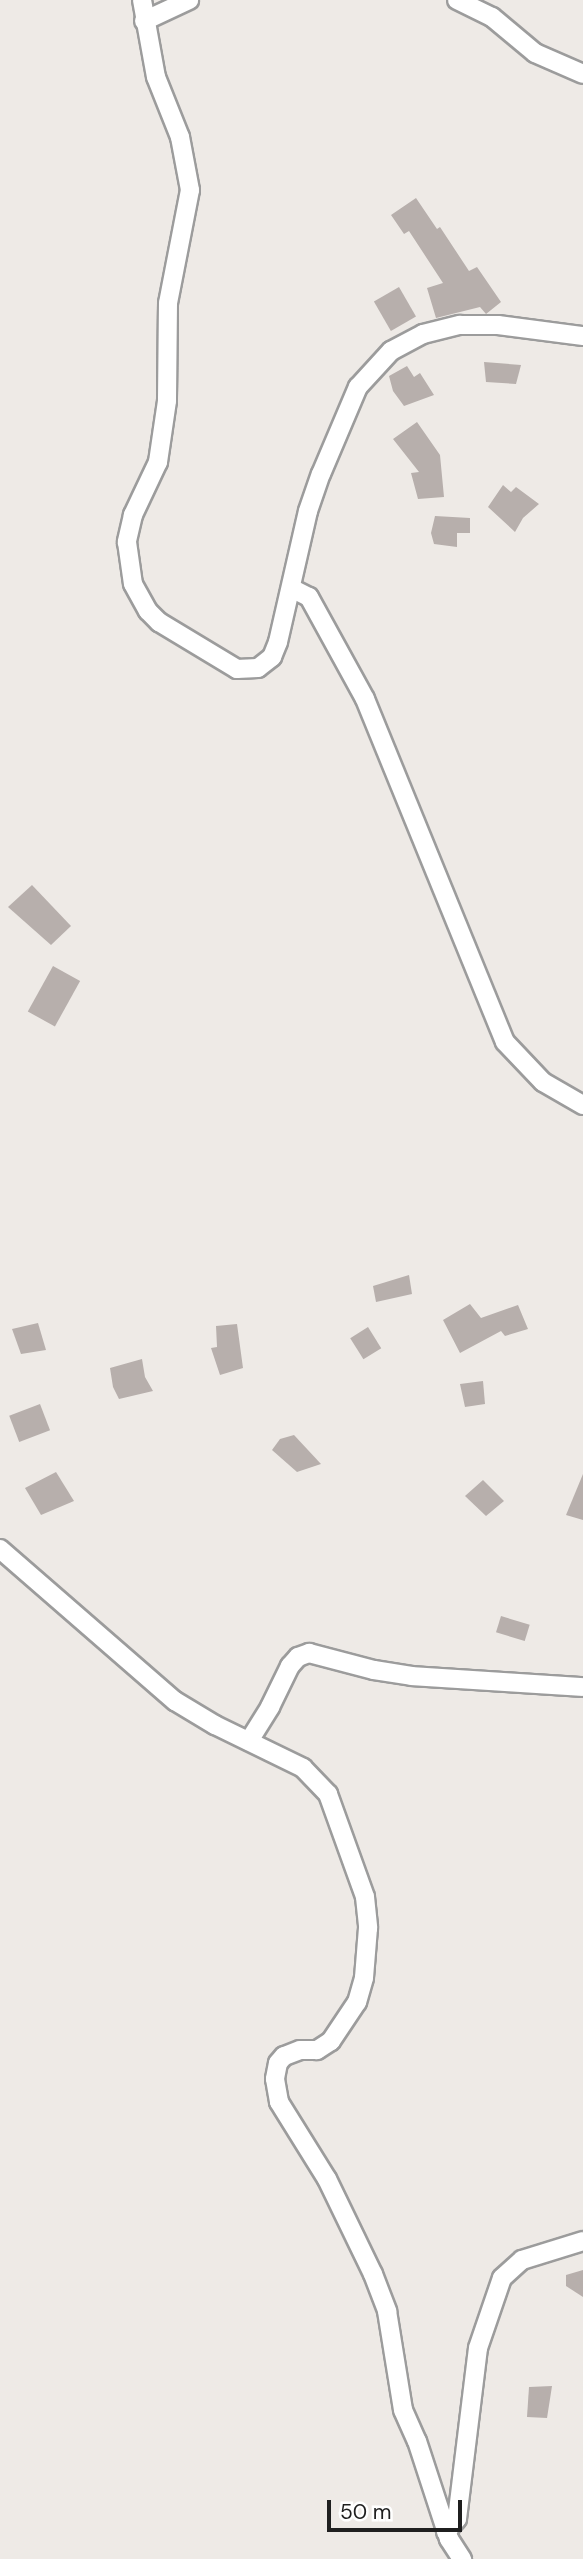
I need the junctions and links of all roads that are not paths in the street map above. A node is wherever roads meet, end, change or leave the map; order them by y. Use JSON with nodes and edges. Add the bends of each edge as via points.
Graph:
{"nodes":[{"id":1,"x":142,"y":0,"type":"edge"},
{"id":2,"x":189,"y":0,"type":"edge"},
{"id":3,"x":457,"y":0,"type":"edge"},
{"id":4,"x":144,"y":21,"type":"junction"},
{"id":5,"x":583,"y":74,"type":"edge"},
{"id":6,"x":583,"y":336,"type":"edge"},
{"id":7,"x":291,"y":587,"type":"junction"},
{"id":8,"x":583,"y":1105,"type":"edge"},
{"id":9,"x":0,"y":1549,"type":"edge"},
{"id":10,"x":583,"y":1687,"type":"edge"},
{"id":11,"x":249,"y":1741,"type":"junction"},
{"id":12,"x":583,"y":2241,"type":"edge"},
{"id":13,"x":446,"y":2532,"type":"junction"},
{"id":14,"x":461,"y":2559,"type":"edge"}],
"edges":[{"from":1,"to":4,"type":"street"},
{"from":2,"to":4,"type":"street"},
{"from":3,"to":5,"type":"street","via":[[492,17],[536,53]]},
{"from":4,"to":7,"type":"street","via":[[156,77],[185,155],[190,190],[168,303],[164,432],[158,462],[130,528],[129,569],[140,598],[159,622],[230,667],[244,670],[266,663],[276,650]]},
{"from":6,"to":7,"type":"street","via":[[460,325],[415,338],[377,363],[358,387],[321,474]]},
{"from":7,"to":8,"type":"street","via":[[309,597],[365,699],[505,1042],[543,1082]]},
{"from":9,"to":11,"type":"street","via":[[175,1701]]},
{"from":10,"to":11,"type":"street","via":[[412,1676],[309,1653],[290,1666]]},
{"from":11,"to":13,"type":"street","via":[[303,1768],[321,1784],[362,1882],[368,1947],[357,2002],[324,2047],[284,2056],[275,2079],[279,2102],[338,2198],[387,2311],[403,2410]]},
{"from":12,"to":13,"type":"street","via":[[522,2260],[502,2278],[478,2348],[457,2519]]},
{"from":13,"to":14,"type":"street"}]}
